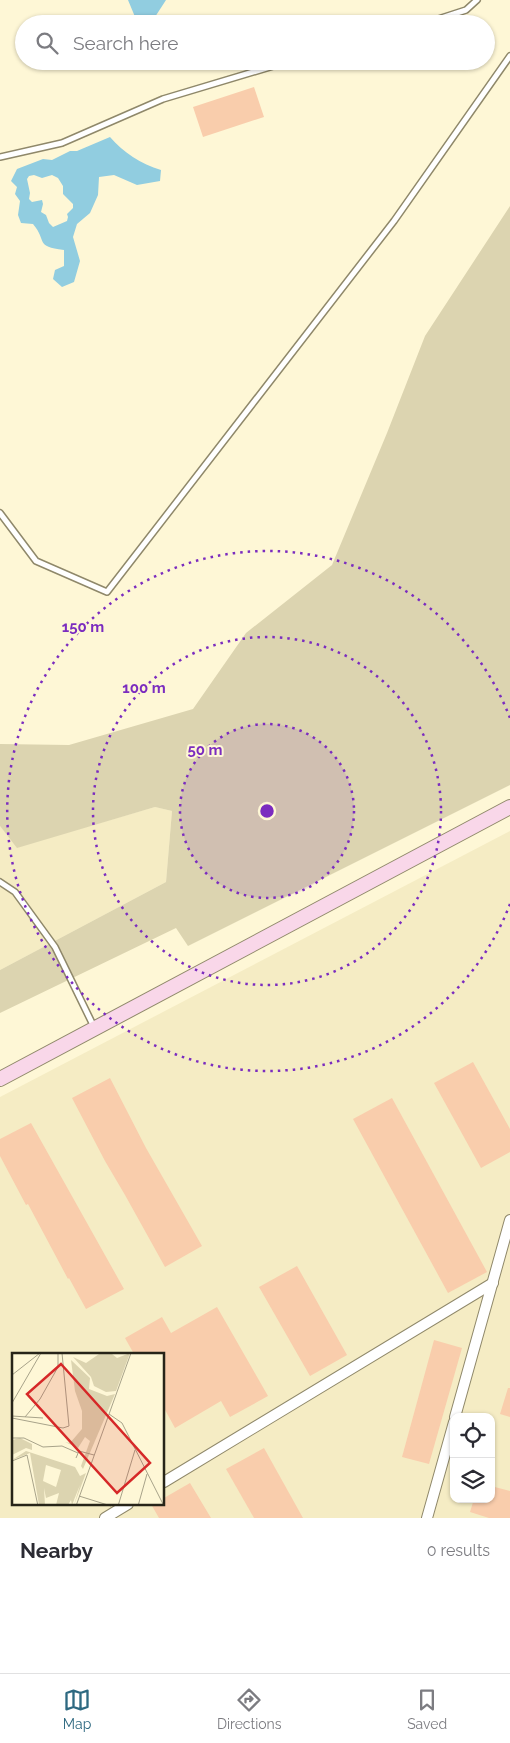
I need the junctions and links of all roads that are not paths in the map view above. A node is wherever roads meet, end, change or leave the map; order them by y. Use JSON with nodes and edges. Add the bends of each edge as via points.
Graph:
{"nodes":[{"id":1,"x":477,"y":0,"type":"edge"},
{"id":2,"x":451,"y":15,"type":"edge"},
{"id":3,"x":510,"y":56,"type":"edge"},
{"id":4,"x":260,"y":70,"type":"edge"},
{"id":5,"x":0,"y":157,"type":"edge"},
{"id":6,"x":0,"y":513,"type":"edge"},
{"id":7,"x":510,"y":807,"type":"edge"},
{"id":8,"x":0,"y":882,"type":"edge"},
{"id":9,"x":94,"y":1028,"type":"junction"},
{"id":10,"x":0,"y":1079,"type":"edge"},
{"id":11,"x":510,"y":1220,"type":"edge"},
{"id":12,"x":492,"y":1283,"type":"junction"},
{"id":13,"x":456,"y":1413,"type":"edge"},
{"id":14,"x":450,"y":1436,"type":"edge"},
{"id":15,"x":165,"y":1481,"type":"edge"},
{"id":16,"x":125,"y":1506,"type":"edge"},
{"id":17,"x":105,"y":1518,"type":"edge"},
{"id":18,"x":427,"y":1518,"type":"edge"}],
"edges":[{"from":1,"to":2,"type":"lane","via":[[466,10]]},
{"from":3,"to":6,"type":"lane","via":[[394,221],[108,592],[36,561]]},
{"from":4,"to":5,"type":"lane","via":[[163,99],[62,143]]},
{"from":7,"to":9,"type":"main road"},
{"from":8,"to":9,"type":"lane","via":[[15,892],[55,947]]},
{"from":9,"to":10,"type":"main road"},
{"from":11,"to":12,"type":"street"},
{"from":12,"to":13,"type":"street"},
{"from":12,"to":15,"type":"street"},
{"from":14,"to":18,"type":"street"},
{"from":16,"to":17,"type":"street"}]}
